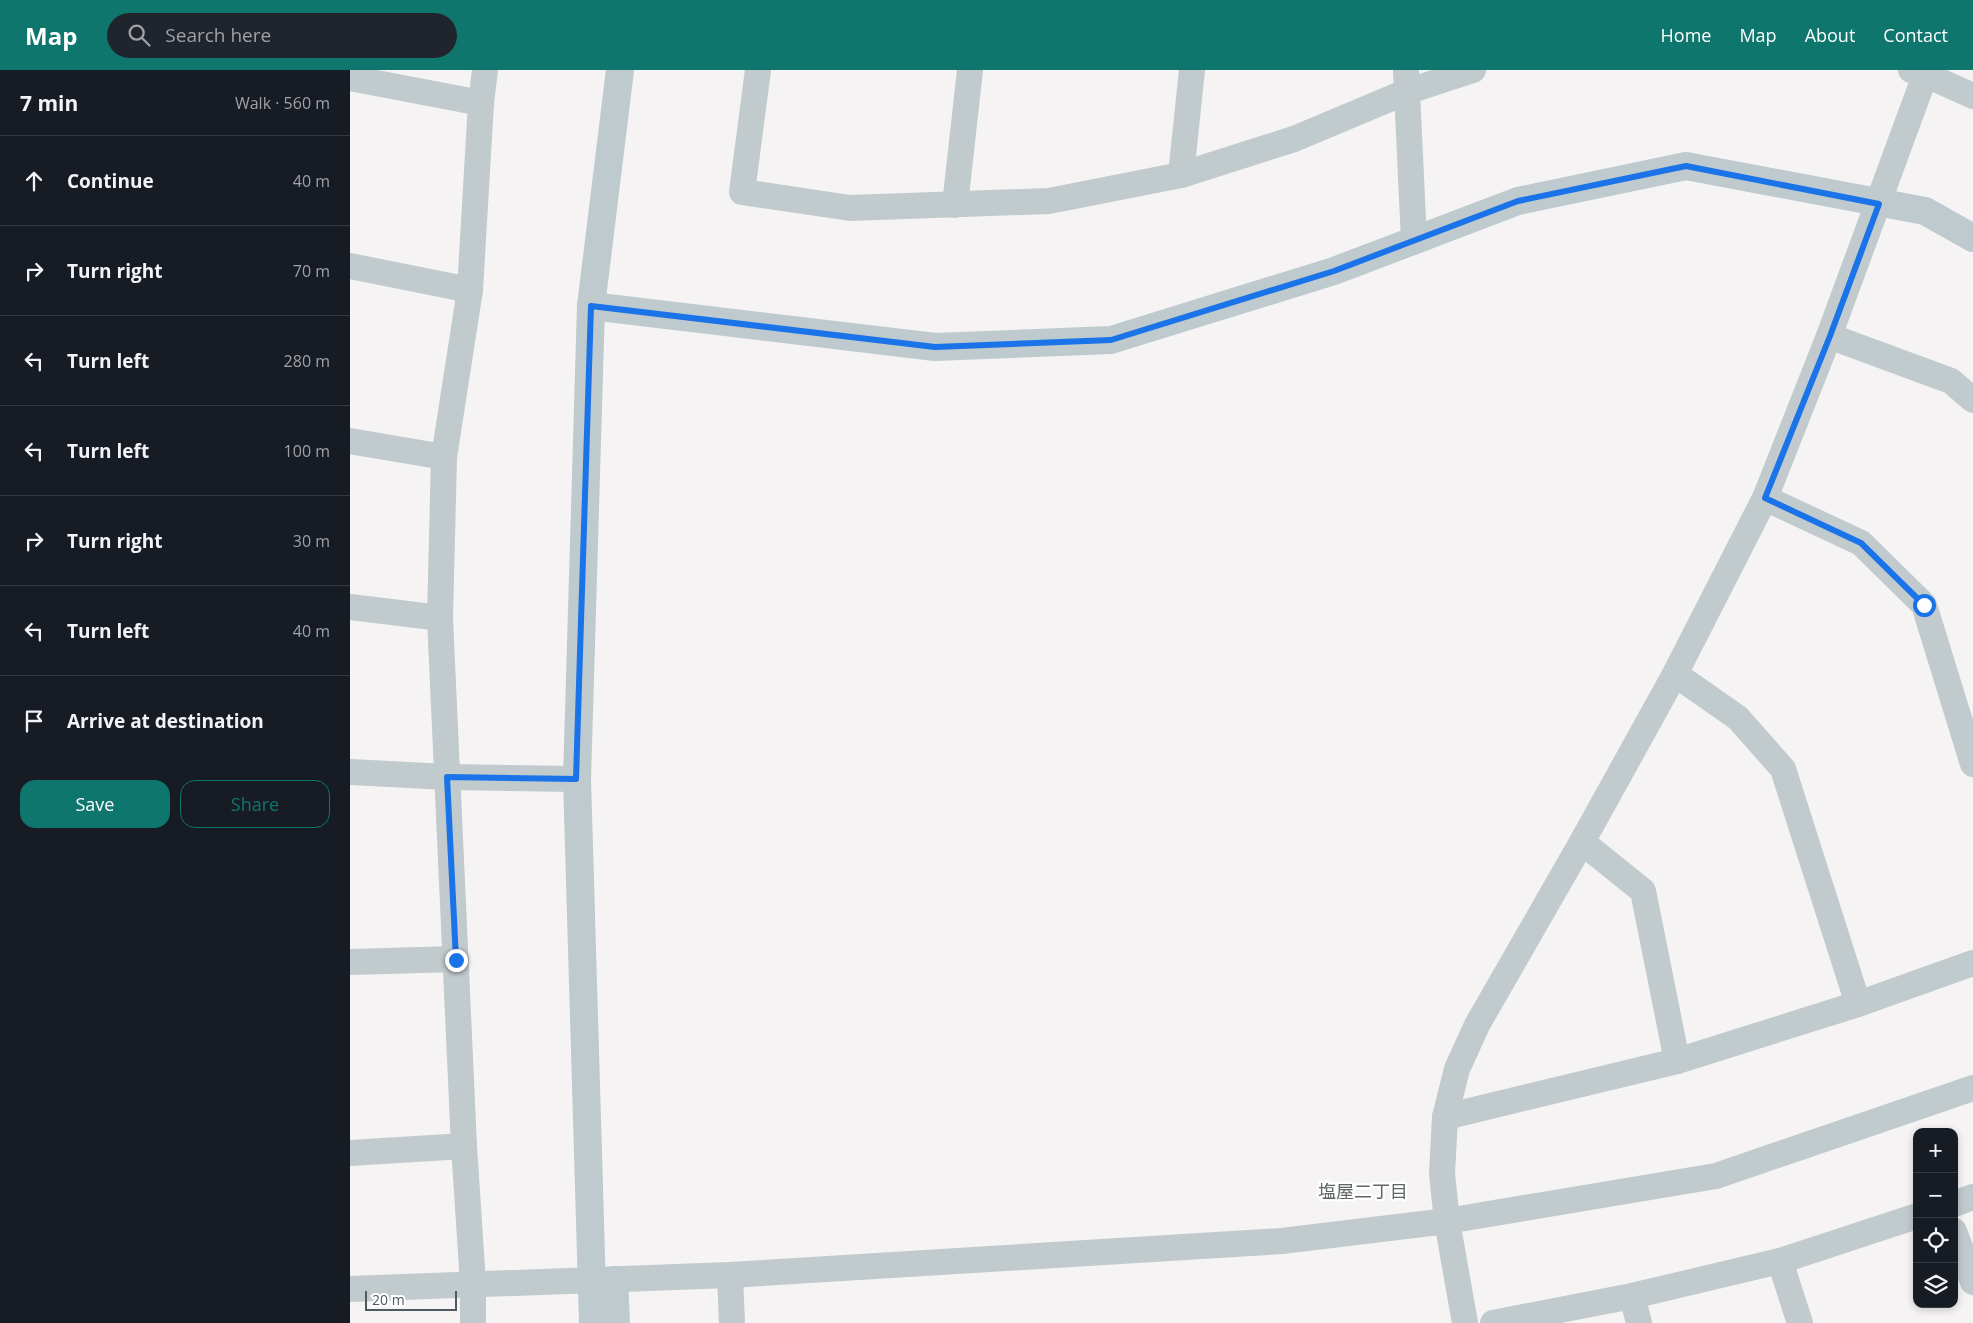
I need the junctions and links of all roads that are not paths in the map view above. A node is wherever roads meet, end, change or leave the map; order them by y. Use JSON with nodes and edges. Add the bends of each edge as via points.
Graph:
{"nodes":[{"id":1,"x":485,"y":70,"type":"edge"},
{"id":2,"x":620,"y":70,"type":"edge"},
{"id":3,"x":758,"y":70,"type":"edge"},
{"id":4,"x":970,"y":70,"type":"edge"},
{"id":5,"x":1192,"y":70,"type":"edge"},
{"id":6,"x":1474,"y":70,"type":"edge"},
{"id":7,"x":1921,"y":71,"type":"edge"},
{"id":8,"x":350,"y":78,"type":"edge"},
{"id":9,"x":1406,"y":81,"type":"edge"},
{"id":10,"x":1973,"y":96,"type":"edge"},
{"id":11,"x":481,"y":103,"type":"junction"},
{"id":12,"x":1180,"y":176,"type":"junction"},
{"id":13,"x":1879,"y":204,"type":"junction"},
{"id":14,"x":955,"y":205,"type":"junction"},
{"id":15,"x":1973,"y":238,"type":"edge"},
{"id":16,"x":1414,"y":241,"type":"junction"},
{"id":17,"x":350,"y":266,"type":"edge"},
{"id":18,"x":470,"y":290,"type":"junction"},
{"id":19,"x":591,"y":306,"type":"junction"},
{"id":20,"x":1830,"y":336,"type":"junction"},
{"id":21,"x":1973,"y":400,"type":"edge"},
{"id":22,"x":350,"y":441,"type":"edge"},
{"id":23,"x":444,"y":458,"type":"junction"},
{"id":24,"x":1765,"y":498,"type":"junction"},
{"id":25,"x":350,"y":608,"type":"edge"},
{"id":26,"x":440,"y":618,"type":"junction"},
{"id":27,"x":1675,"y":674,"type":"junction"},
{"id":28,"x":1973,"y":764,"type":"edge"},
{"id":29,"x":350,"y":772,"type":"edge"},
{"id":30,"x":447,"y":777,"type":"junction"},
{"id":31,"x":576,"y":779,"type":"junction"},
{"id":32,"x":1582,"y":842,"type":"junction"},
{"id":33,"x":456,"y":960,"type":"junction"},
{"id":34,"x":350,"y":962,"type":"edge"},
{"id":35,"x":1973,"y":963,"type":"edge"},
{"id":36,"x":1858,"y":1004,"type":"junction"},
{"id":37,"x":1677,"y":1060,"type":"junction"},
{"id":38,"x":1973,"y":1088,"type":"edge"},
{"id":39,"x":1445,"y":1117,"type":"junction"},
{"id":40,"x":464,"y":1146,"type":"junction"},
{"id":41,"x":350,"y":1153,"type":"edge"},
{"id":42,"x":1973,"y":1197,"type":"edge"},
{"id":43,"x":1958,"y":1203,"type":"edge"},
{"id":44,"x":1913,"y":1217,"type":"edge"},
{"id":45,"x":1447,"y":1221,"type":"junction"},
{"id":46,"x":1958,"y":1242,"type":"edge"},
{"id":47,"x":1780,"y":1260,"type":"junction"},
{"id":48,"x":730,"y":1275,"type":"junction"},
{"id":49,"x":603,"y":1279,"type":"junction"},
{"id":50,"x":1973,"y":1282,"type":"edge"},
{"id":51,"x":473,"y":1284,"type":"junction"},
{"id":52,"x":350,"y":1289,"type":"edge"},
{"id":53,"x":1632,"y":1296,"type":"junction"},
{"id":54,"x":473,"y":1323,"type":"edge"},
{"id":55,"x":593,"y":1323,"type":"edge"},
{"id":56,"x":616,"y":1323,"type":"edge"},
{"id":57,"x":732,"y":1323,"type":"edge"},
{"id":58,"x":1465,"y":1323,"type":"edge"},
{"id":59,"x":1493,"y":1323,"type":"edge"},
{"id":60,"x":1639,"y":1323,"type":"edge"},
{"id":61,"x":1800,"y":1323,"type":"edge"}],
"edges":[{"from":1,"to":11,"type":"street"},
{"from":2,"to":19,"type":"street"},
{"from":3,"to":14,"type":"street","via":[[742,192],[850,208]]},
{"from":4,"to":14,"type":"street"},
{"from":5,"to":12,"type":"street"},
{"from":6,"to":9,"type":"street"},
{"from":7,"to":10,"type":"street"},
{"from":7,"to":13,"type":"street"},
{"from":8,"to":11,"type":"street"},
{"from":9,"to":12,"type":"street","via":[[1294,139]]},
{"from":9,"to":16,"type":"street"},
{"from":11,"to":18,"type":"street"},
{"from":12,"to":14,"type":"street","via":[[1049,201]]},
{"from":13,"to":15,"type":"street","via":[[1925,211]]},
{"from":13,"to":16,"type":"street","via":[[1686,166],[1518,201]]},
{"from":13,"to":20,"type":"street"},
{"from":16,"to":19,"type":"street","via":[[1334,271],[1111,340],[935,347]]},
{"from":17,"to":18,"type":"street"},
{"from":18,"to":23,"type":"street"},
{"from":19,"to":31,"type":"street"},
{"from":20,"to":21,"type":"street","via":[[1951,381]]},
{"from":20,"to":24,"type":"street"},
{"from":22,"to":23,"type":"street"},
{"from":23,"to":26,"type":"street"},
{"from":24,"to":27,"type":"street"},
{"from":24,"to":28,"type":"street","via":[[1861,543],[1924,605]]},
{"from":25,"to":26,"type":"street"},
{"from":26,"to":30,"type":"street"},
{"from":27,"to":32,"type":"street"},
{"from":27,"to":36,"type":"street","via":[[1738,718],[1782,769]]},
{"from":29,"to":30,"type":"street"},
{"from":30,"to":31,"type":"street"},
{"from":30,"to":33,"type":"street"},
{"from":31,"to":49,"type":"street"},
{"from":32,"to":37,"type":"street","via":[[1643,891]]},
{"from":32,"to":39,"type":"street","via":[[1477,1025],[1457,1069]]},
{"from":33,"to":34,"type":"street"},
{"from":33,"to":40,"type":"street"},
{"from":35,"to":36,"type":"street"},
{"from":36,"to":37,"type":"street"},
{"from":37,"to":39,"type":"street"},
{"from":38,"to":45,"type":"street","via":[[1716,1176]]},
{"from":39,"to":45,"type":"street","via":[[1442,1174]]},
{"from":40,"to":41,"type":"street"},
{"from":40,"to":51,"type":"street"},
{"from":42,"to":43,"type":"street"},
{"from":44,"to":47,"type":"street"},
{"from":45,"to":48,"type":"street","via":[[1282,1241]]},
{"from":45,"to":58,"type":"street"},
{"from":46,"to":50,"type":"street"},
{"from":47,"to":53,"type":"street"},
{"from":47,"to":61,"type":"street"},
{"from":48,"to":49,"type":"street"},
{"from":48,"to":57,"type":"street"},
{"from":49,"to":51,"type":"street"},
{"from":49,"to":55,"type":"street"},
{"from":49,"to":56,"type":"street"},
{"from":51,"to":52,"type":"street"},
{"from":51,"to":54,"type":"street"},
{"from":53,"to":59,"type":"street"},
{"from":53,"to":60,"type":"street"}]}
